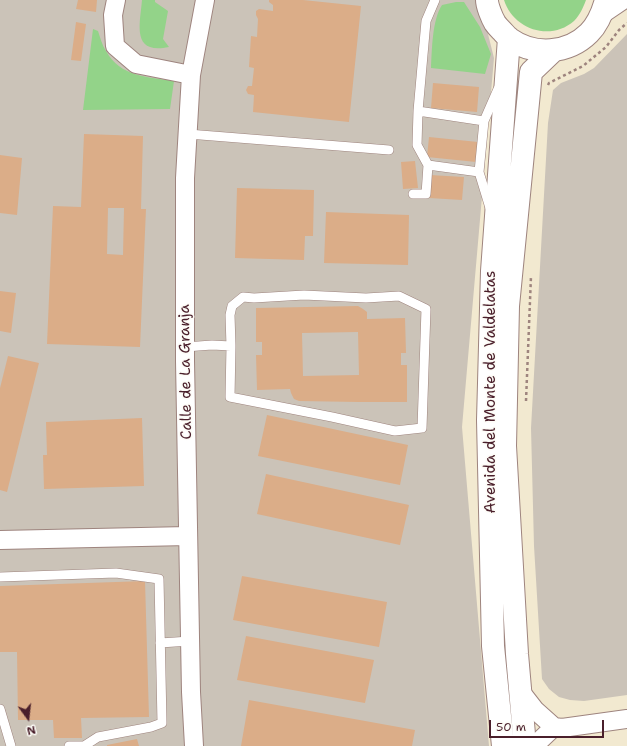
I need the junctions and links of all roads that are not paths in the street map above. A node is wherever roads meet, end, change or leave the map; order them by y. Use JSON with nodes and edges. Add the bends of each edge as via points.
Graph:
{"nodes":[{"id":1,"x":116,"y":0,"type":"edge"},
{"id":2,"x":206,"y":0,"type":"edge"},
{"id":3,"x":435,"y":0,"type":"edge"},
{"id":4,"x":623,"y":0,"type":"edge"},
{"id":5,"x":486,"y":1,"type":"edge"},
{"id":6,"x":603,"y":8,"type":"edge"},
{"id":7,"x":509,"y":38,"type":"junction"},
{"id":8,"x":553,"y":51,"type":"junction"},
{"id":9,"x":506,"y":69,"type":"junction"},
{"id":10,"x":191,"y":75,"type":"junction"},
{"id":11,"x":418,"y":111,"type":"junction"},
{"id":12,"x":484,"y":121,"type":"junction"},
{"id":13,"x":188,"y":134,"type":"junction"},
{"id":14,"x":389,"y":150,"type":"dead end"},
{"id":15,"x":428,"y":165,"type":"junction"},
{"id":16,"x":479,"y":172,"type":"junction"},
{"id":17,"x":413,"y":194,"type":"dead end"},
{"id":18,"x":495,"y":226,"type":"junction"},
{"id":19,"x":185,"y":346,"type":"junction"},
{"id":20,"x":231,"y":346,"type":"junction"},
{"id":21,"x":188,"y":536,"type":"junction"},
{"id":22,"x":0,"y":540,"type":"edge"},
{"id":23,"x":0,"y":577,"type":"edge"},
{"id":24,"x":190,"y":641,"type":"junction"},
{"id":25,"x":160,"y":643,"type":"junction"},
{"id":26,"x":521,"y":692,"type":"junction"},
{"id":27,"x":0,"y":710,"type":"edge"},
{"id":28,"x":627,"y":719,"type":"edge"},
{"id":29,"x":554,"y":727,"type":"junction"},
{"id":30,"x":11,"y":746,"type":"edge"},
{"id":31,"x":69,"y":746,"type":"edge"},
{"id":32,"x":194,"y":746,"type":"edge"},
{"id":33,"x":503,"y":746,"type":"edge"},
{"id":34,"x":525,"y":746,"type":"edge"},
{"id":35,"x":534,"y":746,"type":"edge"}],
"edges":[{"from":1,"to":10,"type":"street","via":[[113,15],[115,46],[136,64]]},
{"from":2,"to":10,"type":"street","name":"Calle de La Granja"},
{"from":3,"to":11,"type":"lane","via":[[426,21]]},
{"from":4,"to":6,"type":"street"},
{"from":5,"to":7,"type":"street","via":[[495,23]]},
{"from":6,"to":8,"type":"street","via":[[590,32],[573,45]]},
{"from":7,"to":8,"type":"street","via":[[522,46]]},
{"from":7,"to":9,"type":"street","name":"Avenida del Monte de Valdelatas"},
{"from":8,"to":26,"type":"street","name":"Avenida del Monte de Valdelatas","via":[[531,72],[508,306],[505,446]]},
{"from":9,"to":12,"type":"lane"},
{"from":9,"to":18,"type":"street","name":"Avenida del Monte de Valdelatas"},
{"from":10,"to":13,"type":"street","name":"Calle de La Granja"},
{"from":11,"to":12,"type":"lane"},
{"from":11,"to":15,"type":"lane","via":[[417,145]]},
{"from":12,"to":16,"type":"lane"},
{"from":13,"to":14,"type":"lane"},
{"from":13,"to":19,"type":"street","name":"Calle de La Granja","via":[[185,178]]},
{"from":15,"to":16,"type":"lane"},
{"from":15,"to":17,"type":"lane","via":[[426,194]]},
{"from":16,"to":18,"type":"lane"},
{"from":18,"to":33,"type":"street","name":"Avenida del Monte de Valdelatas","via":[[488,428],[493,646]]},
{"from":19,"to":20,"type":"lane"},
{"from":19,"to":21,"type":"street","name":"Calle de La Granja"},
{"from":20,"to":20,"type":"lane","via":[[230,397],[395,431],[422,428],[426,309],[398,296],[366,298],[304,294],[243,297],[232,306]]},
{"from":21,"to":22,"type":"street"},
{"from":21,"to":24,"type":"street","name":"Calle de La Granja"},
{"from":23,"to":25,"type":"lane","via":[[116,573],[159,579]]},
{"from":24,"to":25,"type":"lane"},
{"from":24,"to":32,"type":"street","name":"Calle de La Granja"},
{"from":25,"to":31,"type":"lane","via":[[162,724],[98,737],[84,746]]},
{"from":26,"to":29,"type":"street","via":[[535,710]]},
{"from":26,"to":34,"type":"street","name":"Avenida del Monte de Valdelatas"},
{"from":27,"to":30,"type":"lane"},
{"from":28,"to":29,"type":"street"},
{"from":29,"to":35,"type":"street"}]}
